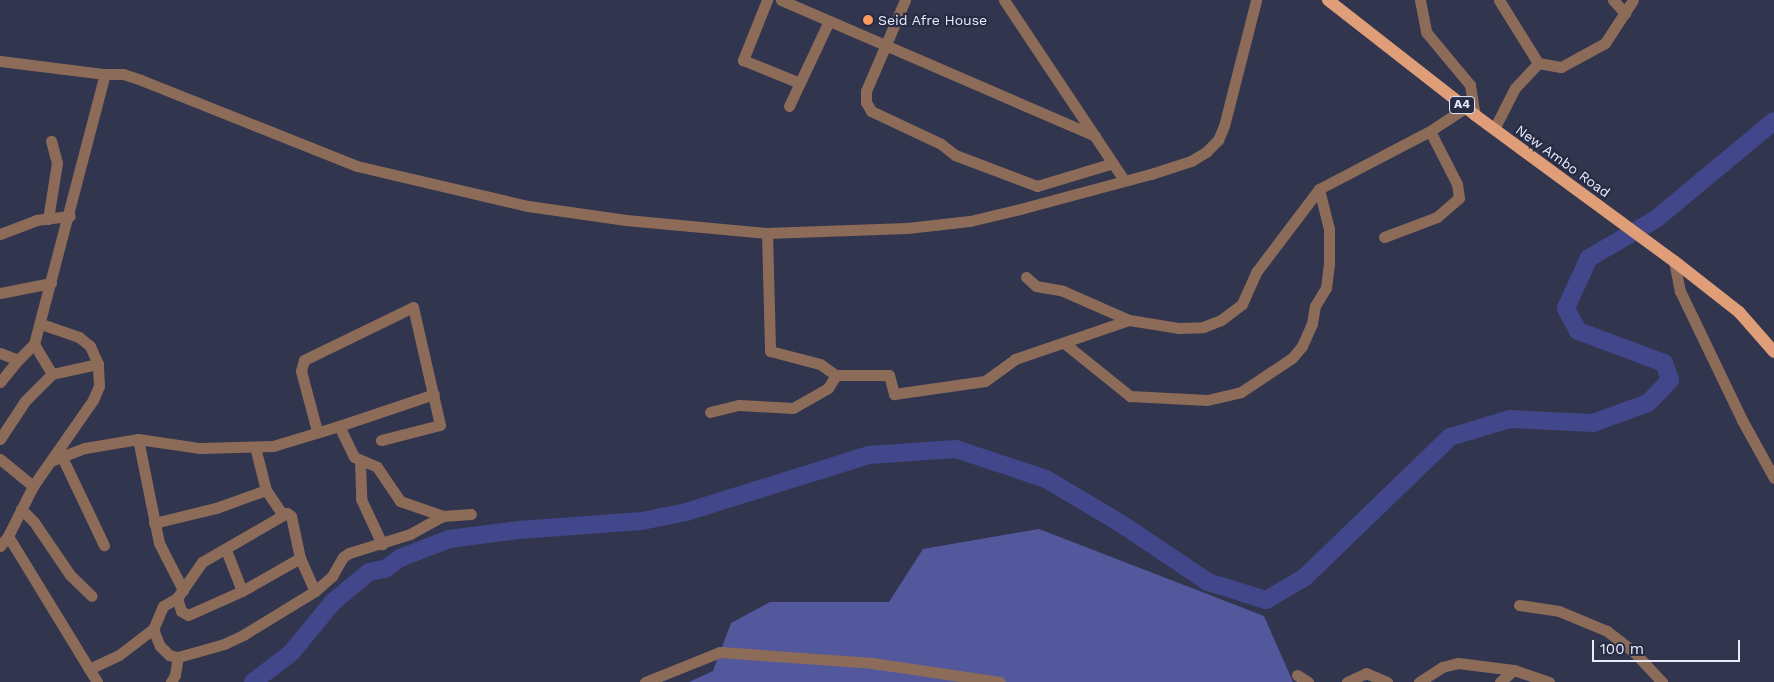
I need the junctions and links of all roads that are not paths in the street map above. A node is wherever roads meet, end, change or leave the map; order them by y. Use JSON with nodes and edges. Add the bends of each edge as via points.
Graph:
{"nodes":[{"id":1,"x":767,"y":0,"type":"edge"},
{"id":2,"x":781,"y":0,"type":"edge"},
{"id":3,"x":905,"y":0,"type":"edge"},
{"id":4,"x":1004,"y":0,"type":"edge"},
{"id":5,"x":1256,"y":0,"type":"edge"},
{"id":6,"x":1328,"y":0,"type":"edge"},
{"id":7,"x":1420,"y":0,"type":"edge"},
{"id":8,"x":1499,"y":0,"type":"edge"},
{"id":9,"x":1614,"y":0,"type":"edge"},
{"id":10,"x":1633,"y":0,"type":"edge"},
{"id":11,"x":1625,"y":14,"type":"junction"},
{"id":12,"x":830,"y":22,"type":"junction"},
{"id":13,"x":887,"y":46,"type":"junction"},
{"id":14,"x":0,"y":62,"type":"edge"},
{"id":15,"x":1538,"y":63,"type":"junction"},
{"id":16,"x":105,"y":74,"type":"junction"},
{"id":17,"x":800,"y":83,"type":"junction"},
{"id":18,"x":789,"y":106,"type":"dead end"},
{"id":19,"x":1470,"y":112,"type":"junction"},
{"id":20,"x":1494,"y":129,"type":"junction"},
{"id":21,"x":1430,"y":131,"type":"junction"},
{"id":22,"x":1095,"y":136,"type":"junction"},
{"id":23,"x":51,"y":141,"type":"dead end"},
{"id":24,"x":1113,"y":163,"type":"junction"},
{"id":25,"x":1124,"y":180,"type":"junction"},
{"id":26,"x":1319,"y":189,"type":"junction"},
{"id":27,"x":70,"y":216,"type":"junction"},
{"id":28,"x":48,"y":219,"type":"junction"},
{"id":29,"x":767,"y":233,"type":"junction"},
{"id":30,"x":0,"y":234,"type":"edge"},
{"id":31,"x":1384,"y":237,"type":"dead end"},
{"id":32,"x":1674,"y":261,"type":"junction"},
{"id":33,"x":1026,"y":277,"type":"dead end"},
{"id":34,"x":51,"y":284,"type":"junction"},
{"id":35,"x":0,"y":293,"type":"edge"},
{"id":36,"x":1129,"y":320,"type":"junction"},
{"id":37,"x":41,"y":324,"type":"junction"},
{"id":38,"x":1064,"y":343,"type":"junction"},
{"id":39,"x":34,"y":344,"type":"junction"},
{"id":40,"x":1774,"y":352,"type":"edge"},
{"id":41,"x":0,"y":353,"type":"edge"},
{"id":42,"x":18,"y":360,"type":"junction"},
{"id":43,"x":98,"y":364,"type":"junction"},
{"id":44,"x":52,"y":374,"type":"junction"},
{"id":45,"x":836,"y":375,"type":"junction"},
{"id":46,"x":0,"y":382,"type":"edge"},
{"id":47,"x":434,"y":394,"type":"junction"},
{"id":48,"x":710,"y":412,"type":"dead end"},
{"id":49,"x":339,"y":426,"type":"junction"},
{"id":50,"x":317,"y":431,"type":"junction"},
{"id":51,"x":0,"y":439,"type":"edge"},
{"id":52,"x":138,"y":439,"type":"junction"},
{"id":53,"x":381,"y":440,"type":"dead end"},
{"id":54,"x":255,"y":447,"type":"junction"},
{"id":55,"x":57,"y":458,"type":"junction"},
{"id":56,"x":0,"y":459,"type":"edge"},
{"id":57,"x":360,"y":461,"type":"junction"},
{"id":58,"x":1774,"y":478,"type":"edge"},
{"id":59,"x":33,"y":486,"type":"junction"},
{"id":60,"x":266,"y":490,"type":"junction"},
{"id":61,"x":21,"y":509,"type":"junction"},
{"id":62,"x":471,"y":514,"type":"dead end"},
{"id":63,"x":283,"y":515,"type":"junction"},
{"id":64,"x":443,"y":516,"type":"junction"},
{"id":65,"x":154,"y":523,"type":"junction"},
{"id":66,"x":8,"y":536,"type":"junction"},
{"id":67,"x":382,"y":544,"type":"junction"},
{"id":68,"x":104,"y":545,"type":"dead end"},
{"id":69,"x":0,"y":546,"type":"edge"},
{"id":70,"x":226,"y":550,"type":"junction"},
{"id":71,"x":300,"y":558,"type":"junction"},
{"id":72,"x":242,"y":591,"type":"junction"},
{"id":73,"x":315,"y":592,"type":"junction"},
{"id":74,"x":180,"y":594,"type":"junction"},
{"id":75,"x":92,"y":596,"type":"dead end"},
{"id":76,"x":1519,"y":605,"type":"dead end"},
{"id":77,"x":153,"y":628,"type":"junction"},
{"id":78,"x":178,"y":657,"type":"junction"},
{"id":79,"x":89,"y":670,"type":"junction"},
{"id":80,"x":1514,"y":670,"type":"junction"},
{"id":81,"x":1297,"y":675,"type":"dead end"},
{"id":82,"x":98,"y":682,"type":"edge"},
{"id":83,"x":171,"y":682,"type":"edge"},
{"id":84,"x":645,"y":682,"type":"edge"},
{"id":85,"x":1000,"y":682,"type":"edge"},
{"id":86,"x":1308,"y":682,"type":"edge"},
{"id":87,"x":1347,"y":682,"type":"edge"},
{"id":88,"x":1387,"y":682,"type":"edge"},
{"id":89,"x":1419,"y":682,"type":"edge"},
{"id":90,"x":1500,"y":682,"type":"edge"},
{"id":91,"x":1549,"y":682,"type":"edge"},
{"id":92,"x":1662,"y":682,"type":"edge"}],
"edges":[{"from":1,"to":17,"type":"street","via":[[744,60]]},
{"from":2,"to":12,"type":"street"},
{"from":3,"to":13,"type":"street"},
{"from":4,"to":22,"type":"street"},
{"from":5,"to":25,"type":"street","via":[[1235,91],[1218,140],[1191,161]]},
{"from":6,"to":19,"type":"main road","name":"New Ambo Road","number":"A4"},
{"from":7,"to":19,"type":"street","via":[[1426,32],[1470,85]]},
{"from":8,"to":15,"type":"street"},
{"from":9,"to":11,"type":"street"},
{"from":10,"to":11,"type":"street"},
{"from":11,"to":15,"type":"street","via":[[1605,43],[1592,51],[1561,67]]},
{"from":12,"to":13,"type":"street"},
{"from":12,"to":17,"type":"street"},
{"from":13,"to":22,"type":"street"},
{"from":13,"to":24,"type":"street","via":[[866,91],[866,102],[876,114],[941,144],[955,155],[1037,186]]},
{"from":14,"to":16,"type":"street"},
{"from":15,"to":20,"type":"street","via":[[1515,88]]},
{"from":16,"to":27,"type":"street"},
{"from":16,"to":29,"type":"street","via":[[123,74],[141,80],[357,166],[528,206],[626,220]]},
{"from":17,"to":18,"type":"street"},
{"from":19,"to":20,"type":"main road","name":"New Ambo Road","number":"A4"},
{"from":19,"to":21,"type":"street"},
{"from":20,"to":32,"type":"main road","name":"New Ambo Road","number":"A4"},
{"from":21,"to":26,"type":"street"},
{"from":21,"to":31,"type":"street","via":[[1457,184],[1459,198],[1437,216]]},
{"from":22,"to":24,"type":"street"},
{"from":23,"to":28,"type":"street","via":[[56,163]]},
{"from":24,"to":25,"type":"street"},
{"from":25,"to":29,"type":"street","via":[[970,221],[907,228]]},
{"from":26,"to":36,"type":"street","via":[[1257,271],[1248,296],[1235,313],[1203,327],[1179,328]]},
{"from":26,"to":38,"type":"street","via":[[1329,229],[1326,288],[1315,306],[1312,324],[1302,346],[1292,358],[1241,392],[1207,400],[1130,396]]},
{"from":27,"to":28,"type":"street"},
{"from":27,"to":34,"type":"street"},
{"from":28,"to":30,"type":"street"},
{"from":29,"to":45,"type":"street","via":[[770,351],[820,364]]},
{"from":32,"to":40,"type":"main road","name":"New Ambo Road","number":"A4","via":[[1739,312]]},
{"from":32,"to":58,"type":"street","via":[[1680,291],[1742,420]]},
{"from":33,"to":36,"type":"street","via":[[1036,286],[1063,291]]},
{"from":34,"to":35,"type":"street"},
{"from":34,"to":37,"type":"street"},
{"from":36,"to":38,"type":"street"},
{"from":37,"to":39,"type":"street"},
{"from":37,"to":43,"type":"street","via":[[79,337],[90,346]]},
{"from":38,"to":45,"type":"street","via":[[1015,359],[985,381],[903,393],[893,393],[893,380],[889,375]]},
{"from":39,"to":42,"type":"street"},
{"from":39,"to":44,"type":"street"},
{"from":41,"to":42,"type":"street"},
{"from":42,"to":46,"type":"street"},
{"from":43,"to":44,"type":"street"},
{"from":43,"to":55,"type":"street","via":[[99,386],[93,400]]},
{"from":44,"to":51,"type":"street","via":[[24,401]]},
{"from":45,"to":48,"type":"street","via":[[828,388],[792,408],[739,405]]},
{"from":47,"to":49,"type":"street"},
{"from":47,"to":50,"type":"street","via":[[416,312],[409,308],[304,360],[301,371]]},
{"from":47,"to":53,"type":"street","via":[[441,422],[438,427]]},
{"from":49,"to":50,"type":"street"},
{"from":49,"to":57,"type":"street","via":[[348,449]]},
{"from":50,"to":54,"type":"street","via":[[273,446]]},
{"from":52,"to":54,"type":"street","via":[[200,448]]},
{"from":52,"to":55,"type":"street"},
{"from":52,"to":65,"type":"street"},
{"from":54,"to":60,"type":"street"},
{"from":55,"to":59,"type":"street"},
{"from":55,"to":68,"type":"street"},
{"from":56,"to":59,"type":"street"},
{"from":57,"to":64,"type":"street","via":[[377,467],[400,501]]},
{"from":57,"to":67,"type":"street","via":[[361,499]]},
{"from":59,"to":61,"type":"street"},
{"from":60,"to":63,"type":"street"},
{"from":60,"to":65,"type":"street","via":[[216,508]]},
{"from":61,"to":66,"type":"street"},
{"from":61,"to":75,"type":"street","via":[[34,522],[70,575]]},
{"from":62,"to":64,"type":"street"},
{"from":63,"to":70,"type":"street"},
{"from":63,"to":71,"type":"street","via":[[291,516]]},
{"from":64,"to":67,"type":"street","via":[[439,521]]},
{"from":65,"to":74,"type":"street"},
{"from":66,"to":69,"type":"street"},
{"from":66,"to":79,"type":"street"},
{"from":67,"to":73,"type":"street","via":[[343,557],[332,576]]},
{"from":70,"to":72,"type":"street"},
{"from":70,"to":74,"type":"street","via":[[202,562]]},
{"from":71,"to":72,"type":"street"},
{"from":71,"to":73,"type":"street"},
{"from":72,"to":74,"type":"street","via":[[188,615],[181,611]]},
{"from":73,"to":78,"type":"street","via":[[243,635],[217,647]]},
{"from":74,"to":77,"type":"street","via":[[163,606]]},
{"from":76,"to":92,"type":"street","via":[[1559,612],[1607,631],[1635,653]]},
{"from":77,"to":78,"type":"street","via":[[160,646]]},
{"from":77,"to":79,"type":"street","via":[[119,655]]},
{"from":78,"to":83,"type":"street"},
{"from":79,"to":82,"type":"street"},
{"from":80,"to":89,"type":"street","via":[[1458,663],[1442,667]]},
{"from":80,"to":90,"type":"street"},
{"from":80,"to":91,"type":"street"},
{"from":81,"to":86,"type":"street"},
{"from":84,"to":85,"type":"street","via":[[720,652],[872,663]]},
{"from":87,"to":88,"type":"street","via":[[1366,673]]}]}
